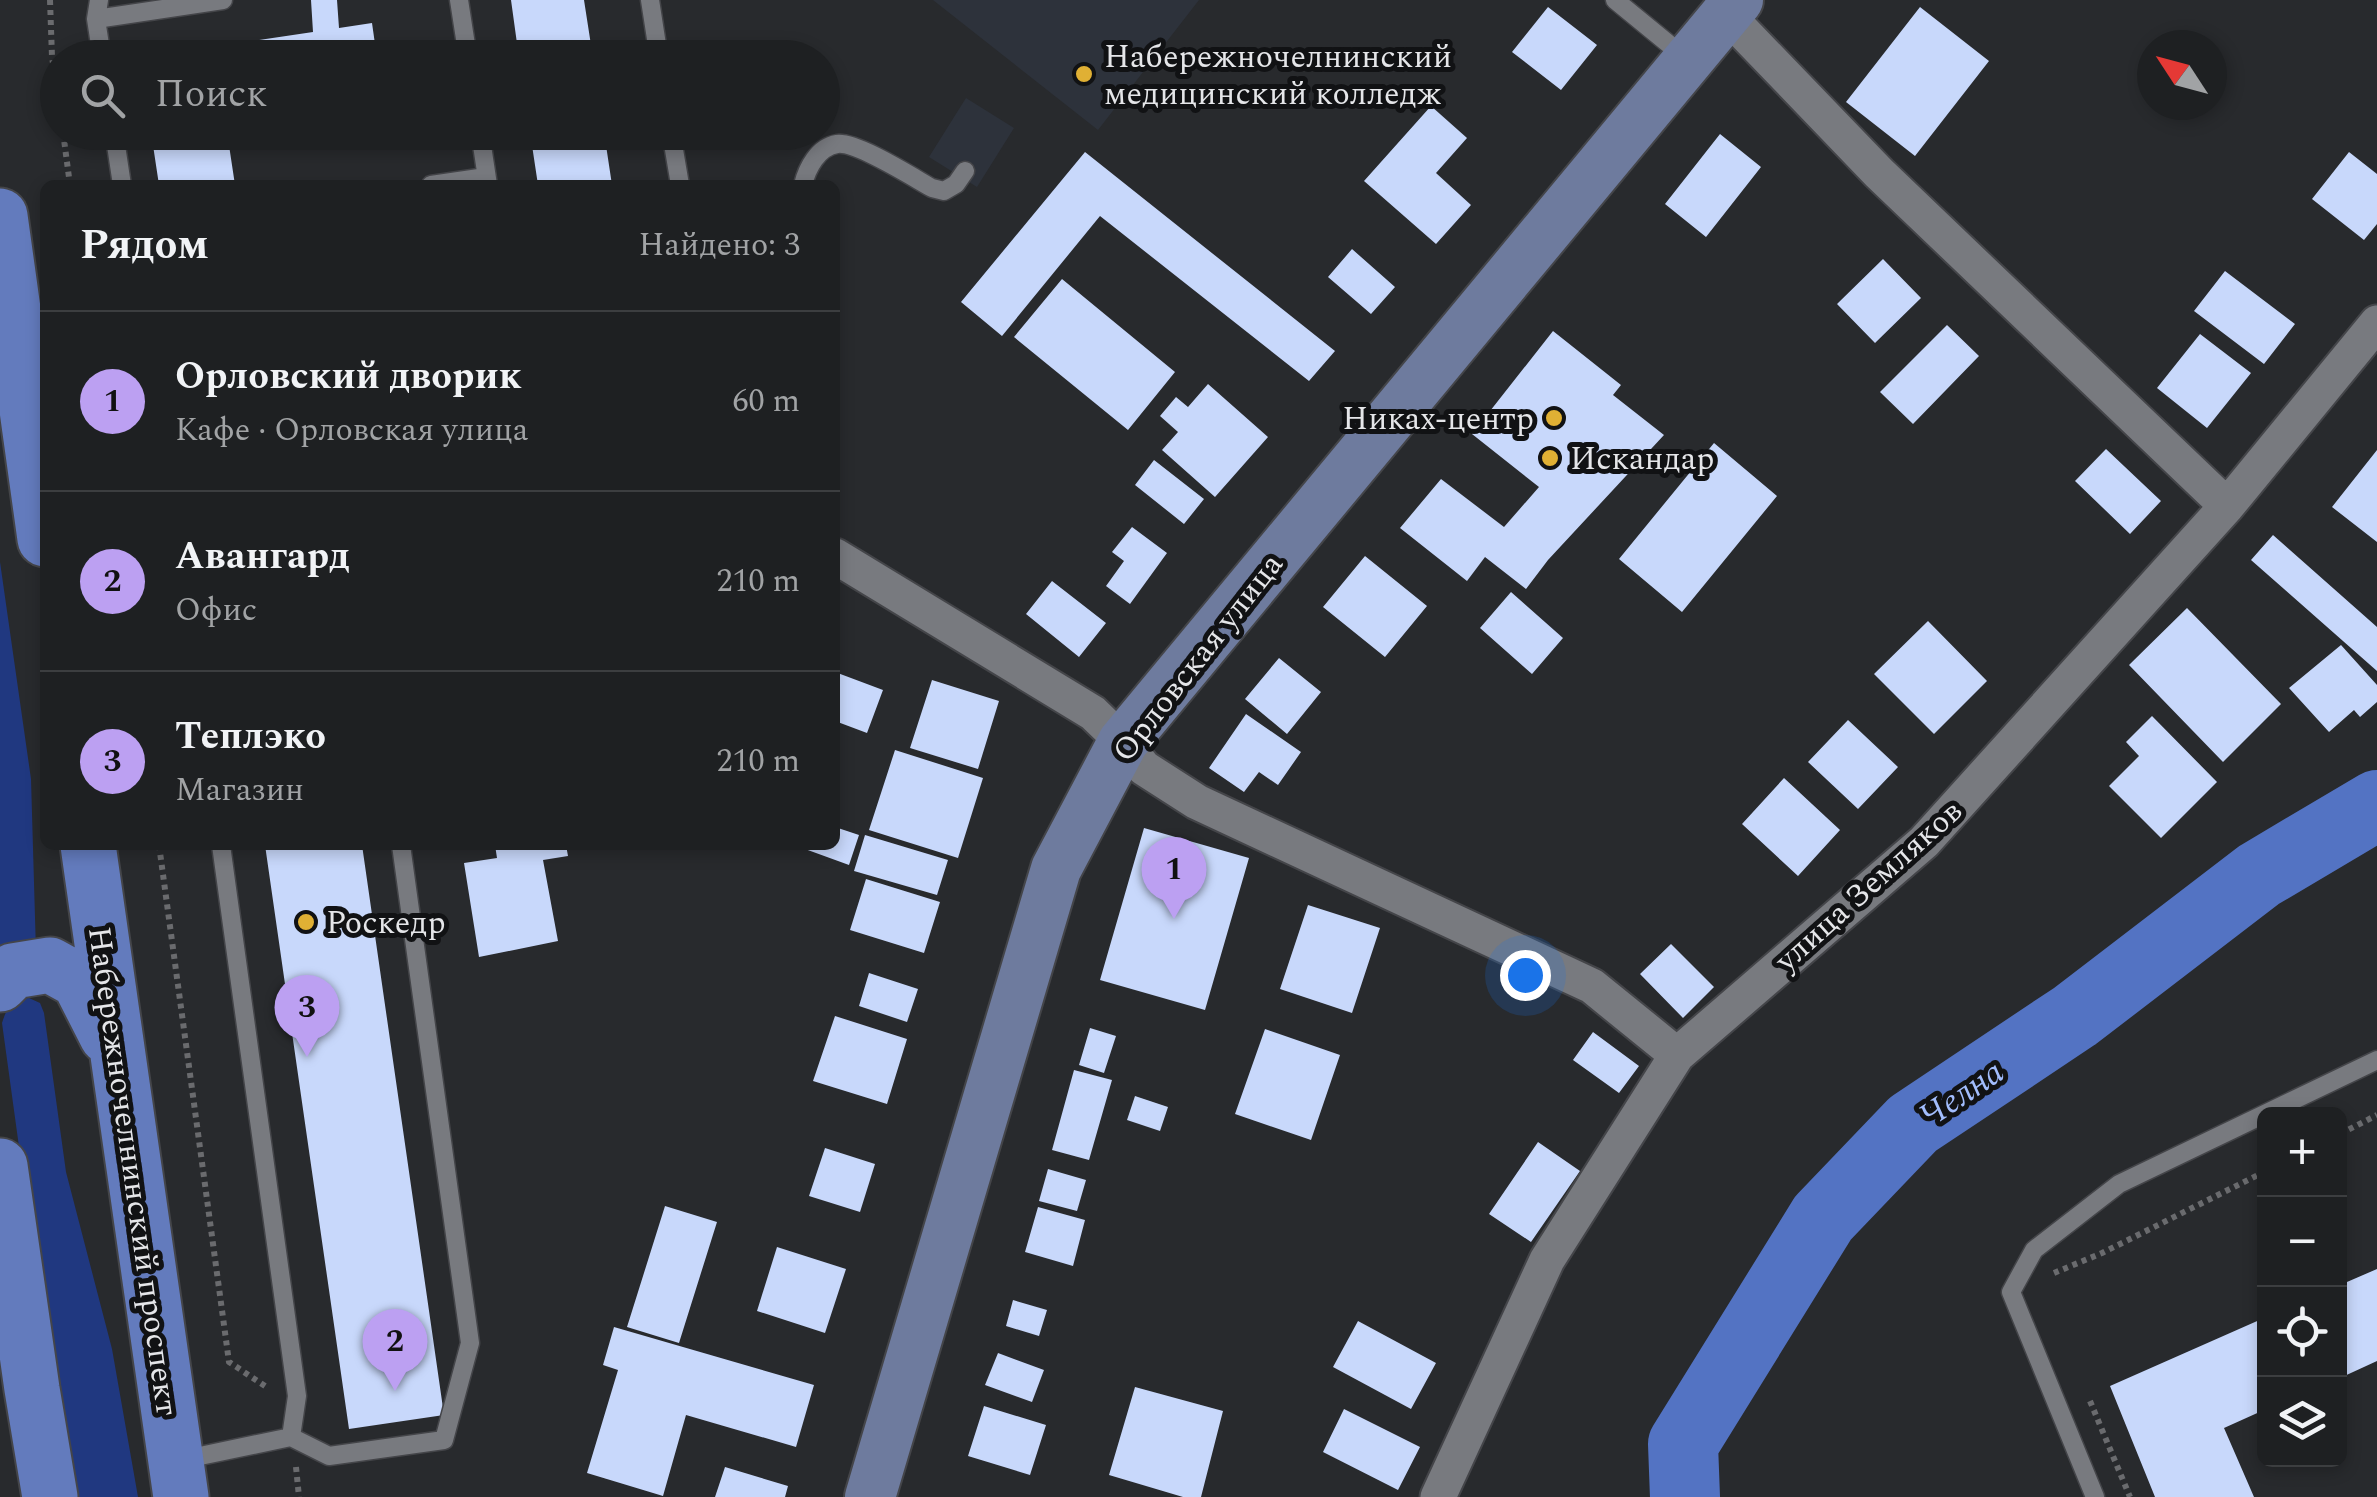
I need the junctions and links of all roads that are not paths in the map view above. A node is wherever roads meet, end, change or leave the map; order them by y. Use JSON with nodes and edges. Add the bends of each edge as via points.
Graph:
{"nodes":[{"id":1,"x":99,"y":0,"type":"edge"},
{"id":2,"x":223,"y":0,"type":"edge"},
{"id":3,"x":459,"y":0,"type":"edge"},
{"id":4,"x":650,"y":0,"type":"edge"},
{"id":5,"x":1615,"y":0,"type":"edge"},
{"id":6,"x":1732,"y":7,"type":"edge"},
{"id":7,"x":96,"y":20,"type":"junction"},
{"id":8,"x":99,"y":40,"type":"edge"},
{"id":9,"x":465,"y":40,"type":"edge"},
{"id":10,"x":656,"y":40,"type":"edge"},
{"id":11,"x":1687,"y":59,"type":"junction"},
{"id":12,"x":840,"y":144,"type":"edge"},
{"id":13,"x":117,"y":150,"type":"edge"},
{"id":14,"x":483,"y":150,"type":"edge"},
{"id":15,"x":674,"y":150,"type":"edge"},
{"id":16,"x":825,"y":150,"type":"edge"},
{"id":17,"x":965,"y":171,"type":"dead end"},
{"id":18,"x":121,"y":180,"type":"edge"},
{"id":19,"x":487,"y":180,"type":"edge"},
{"id":20,"x":679,"y":180,"type":"edge"},
{"id":21,"x":804,"y":180,"type":"edge"},
{"id":22,"x":0,"y":216,"type":"edge"},
{"id":23,"x":2377,"y":323,"type":"edge"},
{"id":24,"x":40,"y":503,"type":"edge"},
{"id":25,"x":2227,"y":506,"type":"junction"},
{"id":26,"x":840,"y":559,"type":"edge"},
{"id":27,"x":1123,"y":742,"type":"junction"},
{"id":28,"x":89,"y":850,"type":"edge"},
{"id":29,"x":221,"y":850,"type":"edge"},
{"id":30,"x":402,"y":850,"type":"edge"},
{"id":31,"x":0,"y":984,"type":"edge"},
{"id":32,"x":1677,"y":1055,"type":"junction"},
{"id":33,"x":117,"y":1057,"type":"junction"},
{"id":34,"x":2377,"y":1060,"type":"edge"},
{"id":35,"x":0,"y":1166,"type":"edge"},
{"id":36,"x":291,"y":1437,"type":"junction"},
{"id":37,"x":178,"y":1479,"type":"edge"},
{"id":38,"x":50,"y":1497,"type":"edge"},
{"id":39,"x":870,"y":1497,"type":"edge"},
{"id":40,"x":1438,"y":1497,"type":"edge"},
{"id":41,"x":2095,"y":1497,"type":"edge"}],
"edges":[{"from":1,"to":7,"type":"lane"},
{"from":2,"to":7,"type":"lane"},
{"from":3,"to":9,"type":"lane"},
{"from":4,"to":10,"type":"lane"},
{"from":5,"to":11,"type":"lane"},
{"from":6,"to":11,"type":"street","name":"Орловская улица"},
{"from":6,"to":25,"type":"street","via":[[1879,173]]},
{"from":7,"to":8,"type":"lane"},
{"from":11,"to":27,"type":"street","name":"Орловская улица"},
{"from":12,"to":17,"type":"lane","via":[[944,191]]},
{"from":13,"to":18,"type":"lane"},
{"from":14,"to":19,"type":"lane"},
{"from":15,"to":20,"type":"lane"},
{"from":16,"to":21,"type":"lane"},
{"from":22,"to":24,"type":"main road"},
{"from":23,"to":25,"type":"street","name":"улица Земляков"},
{"from":25,"to":32,"type":"street","name":"улица Земляков","via":[[1924,842]]},
{"from":26,"to":27,"type":"street","via":[[1094,713]]},
{"from":27,"to":32,"type":"street","via":[[1144,768],[1198,802],[1592,986]]},
{"from":27,"to":39,"type":"street","name":"Орловская улица","via":[[1056,870]]},
{"from":28,"to":33,"type":"main road","name":"Набережночелнинский проспект"},
{"from":29,"to":36,"type":"lane","via":[[297,1396]]},
{"from":30,"to":36,"type":"lane","via":[[470,1343],[444,1440],[329,1456]]},
{"from":31,"to":33,"type":"main road","via":[[13,971],[50,965],[79,981]]},
{"from":32,"to":40,"type":"street","name":"улица Земляков","via":[[1547,1260]]},
{"from":33,"to":37,"type":"main road","name":"Набережночелнинский проспект"},
{"from":34,"to":41,"type":"lane","via":[[2118,1184],[2034,1250],[2010,1292]]},
{"from":35,"to":38,"type":"main road"},
{"from":36,"to":37,"type":"lane"}]}
